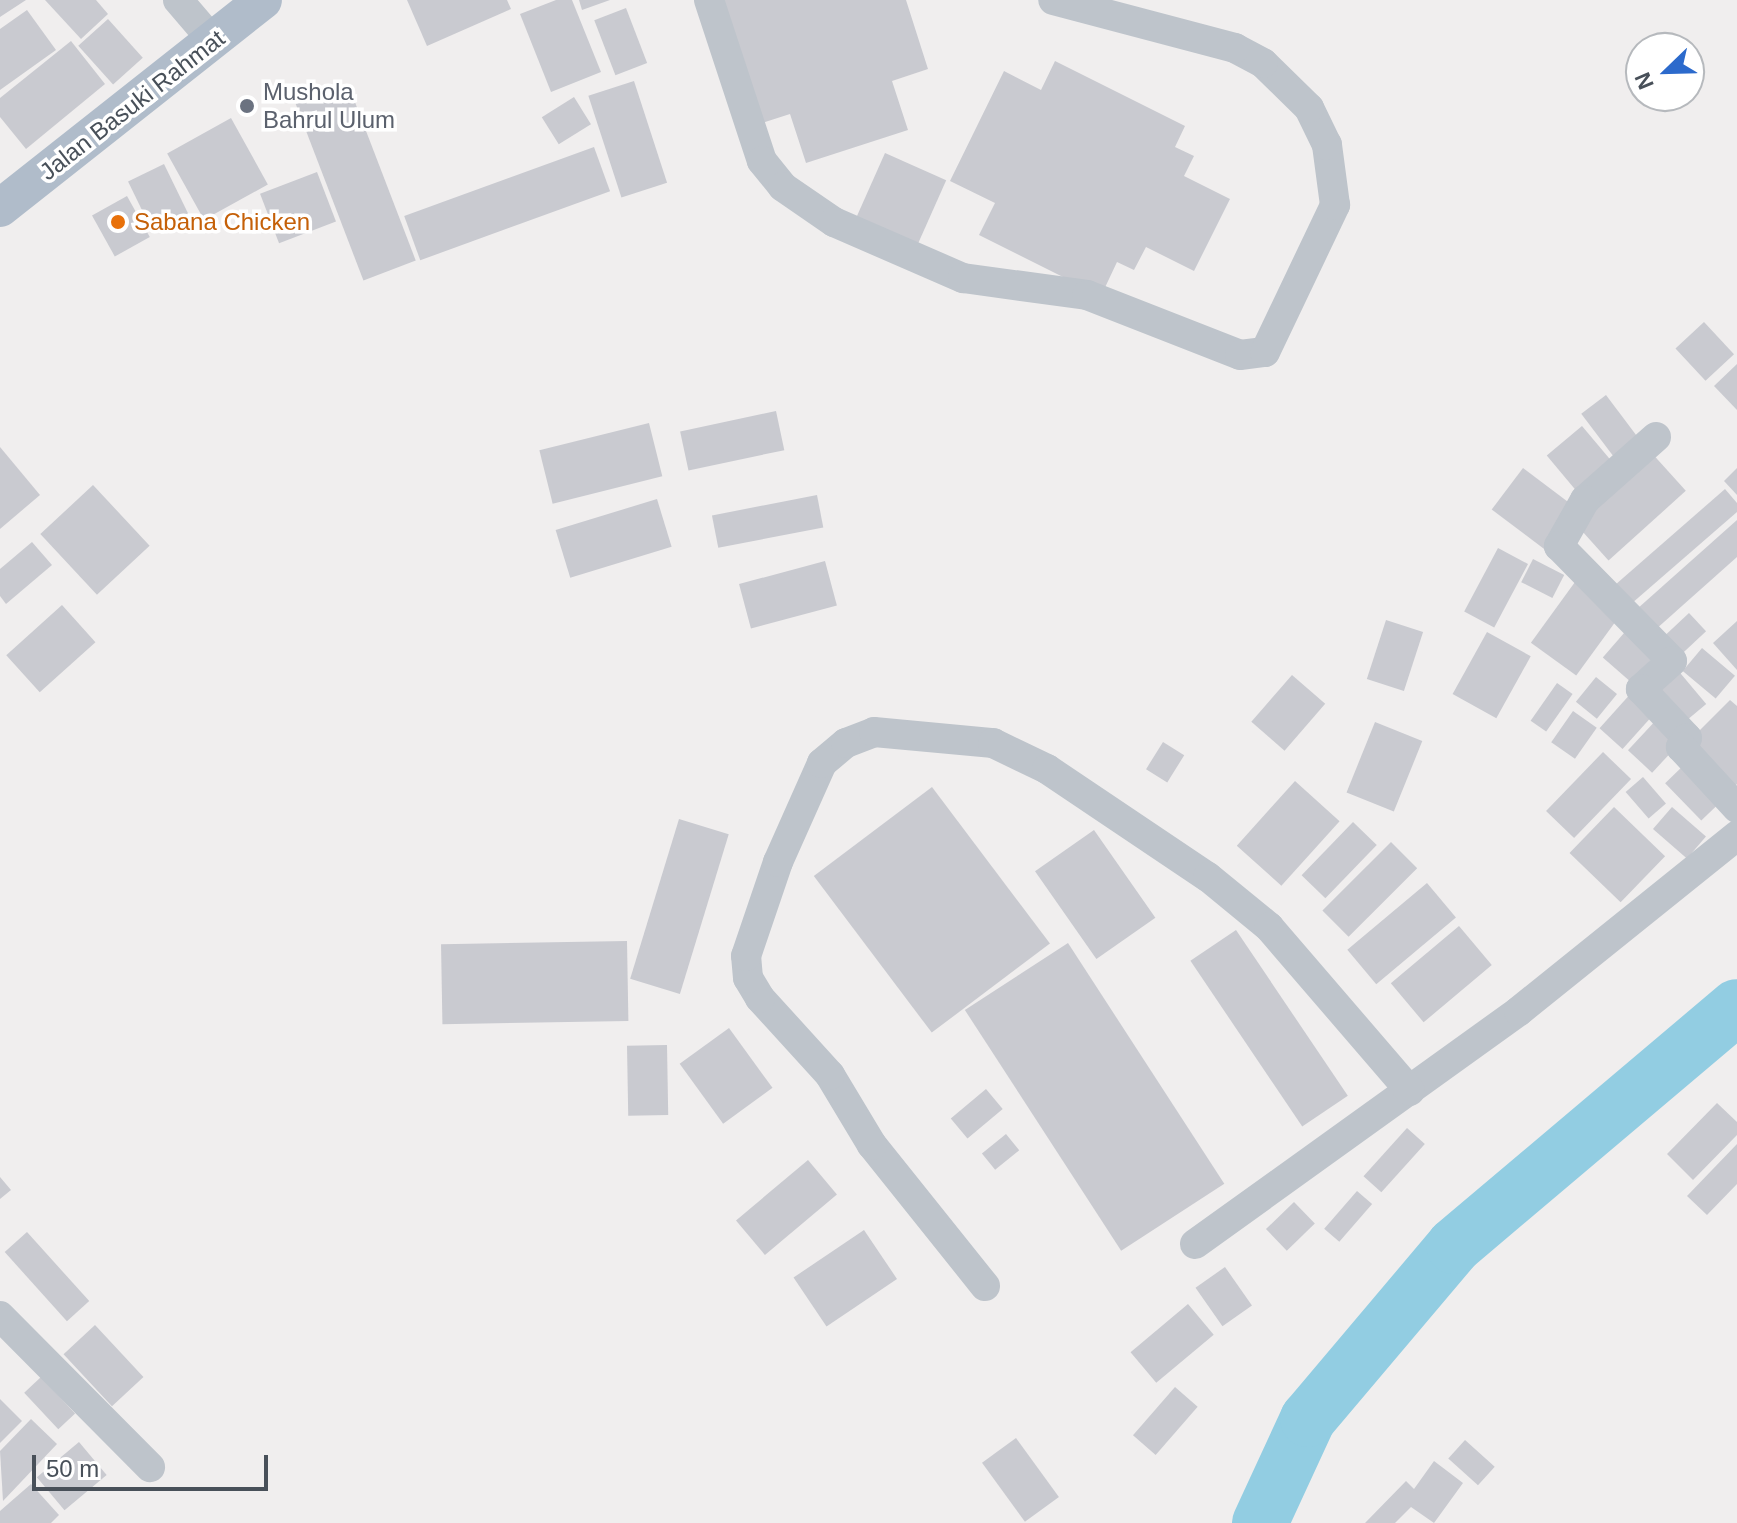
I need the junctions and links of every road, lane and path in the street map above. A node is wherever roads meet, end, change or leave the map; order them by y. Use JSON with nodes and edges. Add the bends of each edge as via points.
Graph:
{"nodes":[{"id":1,"x":178,"y":0,"type":"edge"},
{"id":2,"x":263,"y":0,"type":"edge"},
{"id":3,"x":709,"y":0,"type":"edge"},
{"id":4,"x":1053,"y":0,"type":"edge"},
{"id":5,"x":213,"y":41,"type":"junction"},
{"id":6,"x":0,"y":208,"type":"edge"},
{"id":7,"x":1656,"y":437,"type":"dead end"},
{"id":8,"x":1737,"y":808,"type":"edge"},
{"id":9,"x":1737,"y":836,"type":"edge"},
{"id":10,"x":1410,"y":1091,"type":"junction"},
{"id":11,"x":1195,"y":1244,"type":"dead end"},
{"id":12,"x":985,"y":1286,"type":"dead end"},
{"id":13,"x":6,"y":1334,"type":"edge"},
{"id":14,"x":150,"y":1467,"type":"dead end"}],
"edges":[{"from":1,"to":5,"type":"street"},
{"from":2,"to":5,"type":"main road","name":"Jalan Basuki Rahmat"},
{"from":3,"to":4,"type":"street","via":[[762,161],[783,187],[834,222],[963,278],[1087,295],[1240,355],[1265,352],[1335,205],[1327,145],[1309,108],[1263,63],[1235,48]]},
{"from":5,"to":6,"type":"main road","name":"Jalan Basuki Rahmat"},
{"from":7,"to":8,"type":"street","via":[[1585,500],[1559,546],[1672,661],[1641,689],[1687,738],[1681,747]]},
{"from":9,"to":10,"type":"street"},
{"from":10,"to":11,"type":"street"},
{"from":10,"to":12,"type":"street","via":[[1269,927],[1208,877],[1047,769],[993,743],[874,732],[846,743],[822,763],[778,862],[746,956],[748,978],[830,1075],[872,1145]]},
{"from":13,"to":14,"type":"street"}]}
